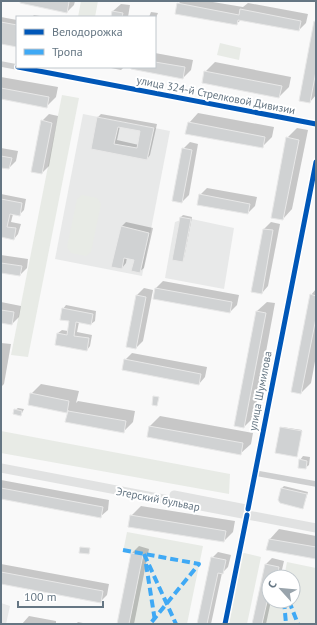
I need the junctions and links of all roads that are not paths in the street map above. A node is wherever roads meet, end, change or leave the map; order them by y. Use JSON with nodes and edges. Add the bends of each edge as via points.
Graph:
{"nodes":[{"id":1,"x":1,"y":64,"type":"edge"},
{"id":2,"x":16,"y":67,"type":"edge"},
{"id":3,"x":23,"y":68,"type":"edge"},
{"id":4,"x":316,"y":124,"type":"edge"},
{"id":5,"x":316,"y":162,"type":"edge"},
{"id":6,"x":1,"y":463,"type":"edge"},
{"id":7,"x":1,"y":468,"type":"edge"},
{"id":8,"x":255,"y":473,"type":"junction"},
{"id":9,"x":316,"y":484,"type":"edge"},
{"id":10,"x":115,"y":487,"type":"junction"},
{"id":11,"x":247,"y":512,"type":"junction"},
{"id":12,"x":316,"y":522,"type":"edge"},
{"id":13,"x":316,"y":528,"type":"edge"},
{"id":14,"x":225,"y":624,"type":"edge"}],
"edges":[{"from":1,"to":2,"type":"street","name":"улица 324-й Стрелковой Дивизии"},
{"from":3,"to":4,"type":"street","name":"улица 324-й Стрелковой Дивизии"},
{"from":5,"to":8,"type":"street","name":"улица Шумилова"},
{"from":6,"to":10,"type":"main road","name":"Эгерский бульвар"},
{"from":7,"to":10,"type":"main road","name":"Эгерский бульвар"},
{"from":8,"to":9,"type":"street"},
{"from":8,"to":11,"type":"street","name":"улица Шумилова"},
{"from":10,"to":11,"type":"main road","name":"Эгерский бульвар"},
{"from":11,"to":12,"type":"main road","name":"Эгерский бульвар"},
{"from":11,"to":13,"type":"main road","name":"Эгерский бульвар"},
{"from":11,"to":14,"type":"street","name":"улица Шумилова"}]}
